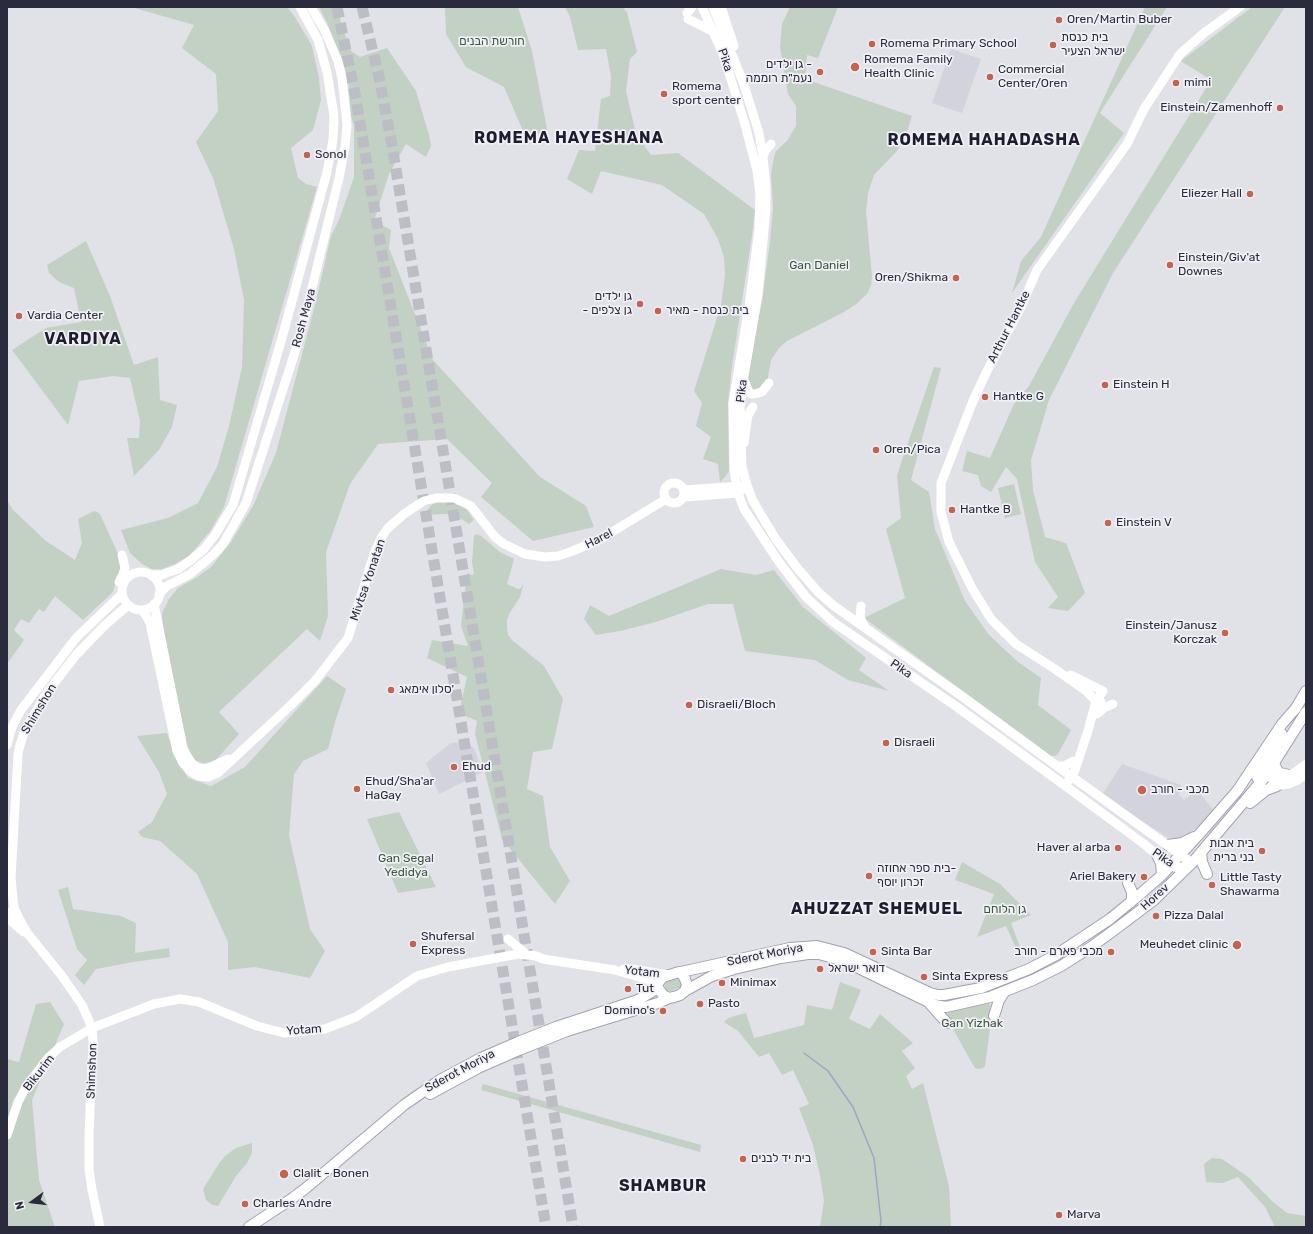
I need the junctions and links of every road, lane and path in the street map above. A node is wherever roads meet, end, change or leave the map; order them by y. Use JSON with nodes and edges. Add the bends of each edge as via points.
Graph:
{"nodes":[{"id":1,"x":300,"y":7,"type":"edge"},
{"id":2,"x":311,"y":7,"type":"edge"},
{"id":3,"x":702,"y":7,"type":"edge"},
{"id":4,"x":713,"y":7,"type":"edge"},
{"id":5,"x":721,"y":7,"type":"edge"},
{"id":6,"x":1240,"y":7,"type":"edge"},
{"id":7,"x":689,"y":13,"type":"edge"},
{"id":8,"x":714,"y":32,"type":"junction"},
{"id":9,"x":743,"y":82,"type":"junction"},
{"id":10,"x":759,"y":133,"type":"junction"},
{"id":11,"x":763,"y":157,"type":"junction"},
{"id":12,"x":744,"y":376,"type":"junction"},
{"id":13,"x":769,"y":383,"type":"dead end"},
{"id":14,"x":753,"y":407,"type":"dead end"},
{"id":15,"x":742,"y":456,"type":"junction"},
{"id":16,"x":734,"y":470,"type":"junction"},
{"id":17,"x":747,"y":486,"type":"junction"},
{"id":18,"x":737,"y":489,"type":"junction"},
{"id":19,"x":722,"y":490,"type":"junction"},
{"id":20,"x":684,"y":493,"type":"junction"},
{"id":21,"x":666,"y":500,"type":"junction"},
{"id":22,"x":744,"y":509,"type":"junction"},
{"id":23,"x":525,"y":554,"type":"joint"},
{"id":24,"x":122,"y":555,"type":"dead end"},
{"id":25,"x":151,"y":575,"type":"junction"},
{"id":26,"x":159,"y":594,"type":"junction"},
{"id":27,"x":120,"y":595,"type":"junction"},
{"id":28,"x":154,"y":604,"type":"junction"},
{"id":29,"x":128,"y":605,"type":"junction"},
{"id":30,"x":861,"y":606,"type":"dead end"},
{"id":31,"x":142,"y":610,"type":"junction"},
{"id":32,"x":865,"y":629,"type":"junction"},
{"id":33,"x":1055,"y":669,"type":"junction"},
{"id":34,"x":1306,"y":691,"type":"edge"},
{"id":35,"x":1098,"y":701,"type":"junction"},
{"id":36,"x":1113,"y":704,"type":"dead end"},
{"id":37,"x":1306,"y":712,"type":"edge"},
{"id":38,"x":1097,"y":714,"type":"junction"},
{"id":39,"x":1088,"y":731,"type":"junction"},
{"id":40,"x":7,"y":745,"type":"edge"},
{"id":41,"x":1081,"y":752,"type":"junction"},
{"id":42,"x":237,"y":755,"type":"junction"},
{"id":43,"x":1074,"y":761,"type":"junction"},
{"id":44,"x":1274,"y":763,"type":"junction"},
{"id":45,"x":1306,"y":764,"type":"edge"},
{"id":46,"x":1057,"y":766,"type":"junction"},
{"id":47,"x":1306,"y":774,"type":"edge"},
{"id":48,"x":1069,"y":775,"type":"junction"},
{"id":49,"x":1288,"y":775,"type":"junction"},
{"id":50,"x":1257,"y":779,"type":"junction"},
{"id":51,"x":1064,"y":784,"type":"junction"},
{"id":52,"x":1277,"y":786,"type":"junction"},
{"id":53,"x":1231,"y":818,"type":"junction"},
{"id":54,"x":1202,"y":831,"type":"junction"},
{"id":55,"x":1168,"y":845,"type":"junction"},
{"id":56,"x":1201,"y":852,"type":"junction"},
{"id":57,"x":1181,"y":854,"type":"junction"},
{"id":58,"x":1158,"y":855,"type":"junction"},
{"id":59,"x":1192,"y":863,"type":"junction"},
{"id":60,"x":1174,"y":867,"type":"junction"},
{"id":61,"x":1207,"y":874,"type":"dead end"},
{"id":62,"x":1162,"y":875,"type":"junction"},
{"id":63,"x":1128,"y":883,"type":"dead end"},
{"id":64,"x":1154,"y":900,"type":"junction"},
{"id":65,"x":1130,"y":904,"type":"junction"},
{"id":66,"x":7,"y":912,"type":"edge"},
{"id":67,"x":10,"y":919,"type":"edge"},
{"id":68,"x":28,"y":934,"type":"junction"},
{"id":69,"x":508,"y":939,"type":"dead end"},
{"id":70,"x":526,"y":954,"type":"junction"},
{"id":71,"x":509,"y":956,"type":"junction"},
{"id":72,"x":544,"y":959,"type":"junction"},
{"id":73,"x":615,"y":970,"type":"junction"},
{"id":74,"x":681,"y":972,"type":"junction"},
{"id":75,"x":668,"y":975,"type":"junction"},
{"id":76,"x":658,"y":987,"type":"junction"},
{"id":77,"x":685,"y":991,"type":"junction"},
{"id":78,"x":1005,"y":991,"type":"junction"},
{"id":79,"x":960,"y":992,"type":"joint"},
{"id":80,"x":669,"y":998,"type":"junction"},
{"id":81,"x":926,"y":1000,"type":"junction"},
{"id":82,"x":82,"y":1005,"type":"junction"},
{"id":83,"x":946,"y":1007,"type":"joint"},
{"id":84,"x":994,"y":1016,"type":"dead end"},
{"id":85,"x":88,"y":1018,"type":"junction"},
{"id":86,"x":105,"y":1023,"type":"junction"},
{"id":87,"x":947,"y":1023,"type":"dead end"},
{"id":88,"x":92,"y":1028,"type":"junction"},
{"id":89,"x":82,"y":1033,"type":"junction"},
{"id":90,"x":94,"y":1042,"type":"junction"},
{"id":91,"x":7,"y":1135,"type":"edge"},
{"id":92,"x":100,"y":1227,"type":"edge"},
{"id":93,"x":249,"y":1227,"type":"edge"},
{"id":94,"x":261,"y":1227,"type":"edge"}],
"edges":[{"from":1,"to":25,"type":"street","name":"Rosh Maya","via":[[318,40],[330,87],[334,124],[327,172],[233,505],[204,549],[178,569],[161,575]]},
{"from":2,"to":26,"type":"street","name":"Rosh Maya","via":[[338,61],[347,125],[346,147],[306,312],[246,503],[223,544],[213,555]]},
{"from":3,"to":8,"type":"street","name":"Pika"},
{"from":4,"to":9,"type":"street","name":"Pika"},
{"from":5,"to":9,"type":"street"},
{"from":6,"to":33,"type":"street","name":"Arthur Hantke","via":[[1180,54],[1144,108],[1128,144],[1037,270],[1021,307],[984,377],[941,483],[941,512],[949,542],[972,588],[991,618],[1016,644]]},
{"from":7,"to":8,"type":"street"},
{"from":8,"to":16,"type":"street","name":"Pika","via":[[744,121],[757,170],[760,194],[759,229],[733,404]]},
{"from":9,"to":10,"type":"street","name":"Pika"},
{"from":10,"to":11,"type":"street","name":"Pika"},
{"from":10,"to":11,"type":"street","via":[[771,141]]},
{"from":11,"to":12,"type":"street","name":"Pika","via":[[766,209],[758,294]]},
{"from":12,"to":13,"type":"street","via":[[751,394],[762,392]]},
{"from":12,"to":15,"type":"street","name":"Pika","via":[[740,406]]},
{"from":14,"to":15,"type":"street","via":[[748,415]]},
{"from":15,"to":17,"type":"street","name":"Pika"},
{"from":16,"to":18,"type":"street","name":"Pika"},
{"from":16,"to":19,"type":"street"},
{"from":17,"to":18,"type":"street"},
{"from":17,"to":32,"type":"street","name":"Pika","via":[[763,519],[798,569],[819,593]]},
{"from":18,"to":19,"type":"street"},
{"from":18,"to":22,"type":"street","name":"Pika"},
{"from":19,"to":20,"type":"street"},
{"from":19,"to":22,"type":"street"},
{"from":20,"to":21,"type":"street","via":[[681,501],[675,504]]},
{"from":20,"to":21,"type":"street","via":[[682,486],[669,485],[664,492]]},
{"from":21,"to":23,"type":"street","name":"Harel","via":[[609,535],[570,552],[545,557]]},
{"from":22,"to":51,"type":"street","name":"Pika","via":[[806,597],[833,622]]},
{"from":23,"to":42,"type":"street","name":"Mivtsa Yonatan","via":[[495,537],[471,506],[454,498],[424,501],[404,514],[381,538],[348,638],[315,681]]},
{"from":24,"to":27,"type":"street","via":[[125,568],[118,584]]},
{"from":25,"to":26,"type":"street","via":[[158,583]]},
{"from":25,"to":27,"type":"street","via":[[141,572],[129,576]]},
{"from":26,"to":28,"type":"street"},
{"from":27,"to":29,"type":"street"},
{"from":27,"to":40,"type":"street","name":"Shimshon","via":[[76,638],[26,704],[12,727]]},
{"from":28,"to":31,"type":"street"},
{"from":28,"to":42,"type":"street","name":"Mivtsa Yonatan","via":[[183,748],[187,756],[192,764],[206,769]]},
{"from":29,"to":31,"type":"street"},
{"from":29,"to":68,"type":"street","name":"Shimshon","via":[[76,655],[46,694],[25,730],[20,746],[11,878],[14,908]]},
{"from":30,"to":32,"type":"street","via":[[860,618]]},
{"from":31,"to":42,"type":"street","name":"Mivtsa Yonatan","via":[[150,623],[177,750],[183,763],[198,776],[208,777],[218,774]]},
{"from":32,"to":46,"type":"street","name":"Pika"},
{"from":33,"to":35,"type":"street","name":"Arthur Hantke"},
{"from":33,"to":35,"type":"street","name":"Arthur Hantke","via":[[1084,680],[1103,691]]},
{"from":34,"to":50,"type":"main road"},
{"from":35,"to":38,"type":"street"},
{"from":35,"to":39,"type":"street"},
{"from":36,"to":38,"type":"street"},
{"from":37,"to":44,"type":"main road","name":"Horev"},
{"from":38,"to":39,"type":"street"},
{"from":39,"to":41,"type":"street"},
{"from":41,"to":43,"type":"street"},
{"from":41,"to":48,"type":"street","via":[[1076,770]]},
{"from":43,"to":46,"type":"street"},
{"from":43,"to":48,"type":"street"},
{"from":44,"to":49,"type":"main road","via":[[1280,773]]},
{"from":44,"to":50,"type":"main road","name":"Horev"},
{"from":45,"to":49,"type":"street"},
{"from":46,"to":48,"type":"street","name":"Pika"},
{"from":47,"to":52,"type":"street","via":[[1289,784]]},
{"from":48,"to":51,"type":"street"},
{"from":48,"to":55,"type":"street","name":"Pika"},
{"from":49,"to":50,"type":"street"},
{"from":50,"to":52,"type":"street","via":[[1267,786]]},
{"from":50,"to":53,"type":"main road","name":"Horev"},
{"from":50,"to":54,"type":"main road","name":"Horev","via":[[1237,791]]},
{"from":51,"to":58,"type":"street","name":"Pika"},
{"from":52,"to":53,"type":"main road","via":[[1264,792]]},
{"from":53,"to":56,"type":"main road","name":"Horev"},
{"from":54,"to":55,"type":"main road","via":[[1186,841]]},
{"from":54,"to":57,"type":"main road","name":"Horev"},
{"from":55,"to":57,"type":"street","name":"Pika"},
{"from":56,"to":59,"type":"main road","name":"Horev"},
{"from":56,"to":61,"type":"main road"},
{"from":57,"to":59,"type":"street","name":"Pika"},
{"from":57,"to":60,"type":"main road","name":"Horev"},
{"from":58,"to":60,"type":"street","name":"Pika"},
{"from":58,"to":62,"type":"main road"},
{"from":59,"to":60,"type":"street","name":"Pika","via":[[1184,867]]},
{"from":59,"to":64,"type":"main road","name":"Horev"},
{"from":60,"to":62,"type":"main road","name":"Horev"},
{"from":60,"to":64,"type":"main road"},
{"from":62,"to":65,"type":"main road","name":"Horev"},
{"from":63,"to":65,"type":"main road","via":[[1132,892]]},
{"from":64,"to":78,"type":"main road","name":"Horev","via":[[1079,955],[1033,980]]},
{"from":65,"to":79,"type":"main road","name":"Horev","via":[[1056,955],[1029,969],[981,988]]},
{"from":66,"to":67,"type":"street","name":"Shimshon"},
{"from":67,"to":68,"type":"street","name":"Shimshon"},
{"from":68,"to":82,"type":"street","name":"Shimshon"},
{"from":69,"to":70,"type":"street"},
{"from":70,"to":71,"type":"street","name":"Yotam"},
{"from":70,"to":72,"type":"street","name":"Yotam"},
{"from":71,"to":72,"type":"street","name":"Yotam","via":[[537,961]]},
{"from":71,"to":86,"type":"street","name":"Yotam","via":[[488,958],[417,976],[356,1017],[325,1029],[284,1033],[257,1026],[199,1002],[180,998],[154,1004]]},
{"from":72,"to":73,"type":"street","name":"Yotam"},
{"from":73,"to":75,"type":"street","name":"Yotam","via":[[632,969]]},
{"from":73,"to":76,"type":"street","name":"Yotam","via":[[649,980]]},
{"from":74,"to":75,"type":"main road"},
{"from":74,"to":77,"type":"main road","via":[[686,982]]},
{"from":74,"to":79,"type":"main road","name":"Sderot Moriya","via":[[800,946],[817,946],[853,956],[934,994]]},
{"from":75,"to":76,"type":"main road","via":[[661,980]]},
{"from":76,"to":80,"type":"main road","via":[[663,995]]},
{"from":76,"to":93,"type":"main road","name":"Sderot Moriya","via":[[638,1000],[563,1024],[481,1058],[444,1077],[404,1105],[290,1200]]},
{"from":77,"to":80,"type":"main road"},
{"from":77,"to":81,"type":"main road","name":"Sderot Moriya","via":[[705,979],[734,969],[781,958],[819,954],[848,962]]},
{"from":78,"to":83,"type":"main road","name":"Horev"},
{"from":78,"to":84,"type":"main road"},
{"from":80,"to":94,"type":"main road","name":"Sderot Moriya","via":[[567,1031],[484,1065],[441,1087],[421,1099],[312,1192]]},
{"from":81,"to":83,"type":"main road","name":"Sderot Moriya"},
{"from":81,"to":87,"type":"main road"},
{"from":82,"to":85,"type":"street","name":"Shimshon"},
{"from":82,"to":89,"type":"street","via":[[85,1016]]},
{"from":85,"to":86,"type":"street"},
{"from":85,"to":88,"type":"street","name":"Shimshon"},
{"from":86,"to":88,"type":"street","name":"Yotam"},
{"from":86,"to":90,"type":"street","via":[[99,1029]]},
{"from":88,"to":89,"type":"street","name":"Bikurim"},
{"from":88,"to":90,"type":"street","name":"Shimshon"},
{"from":89,"to":90,"type":"street","via":[[89,1034]]},
{"from":89,"to":91,"type":"street","name":"Bikurim","via":[[48,1058],[26,1087]]},
{"from":90,"to":92,"type":"street","name":"Shimshon","via":[[89,1134],[90,1169]]}]}
